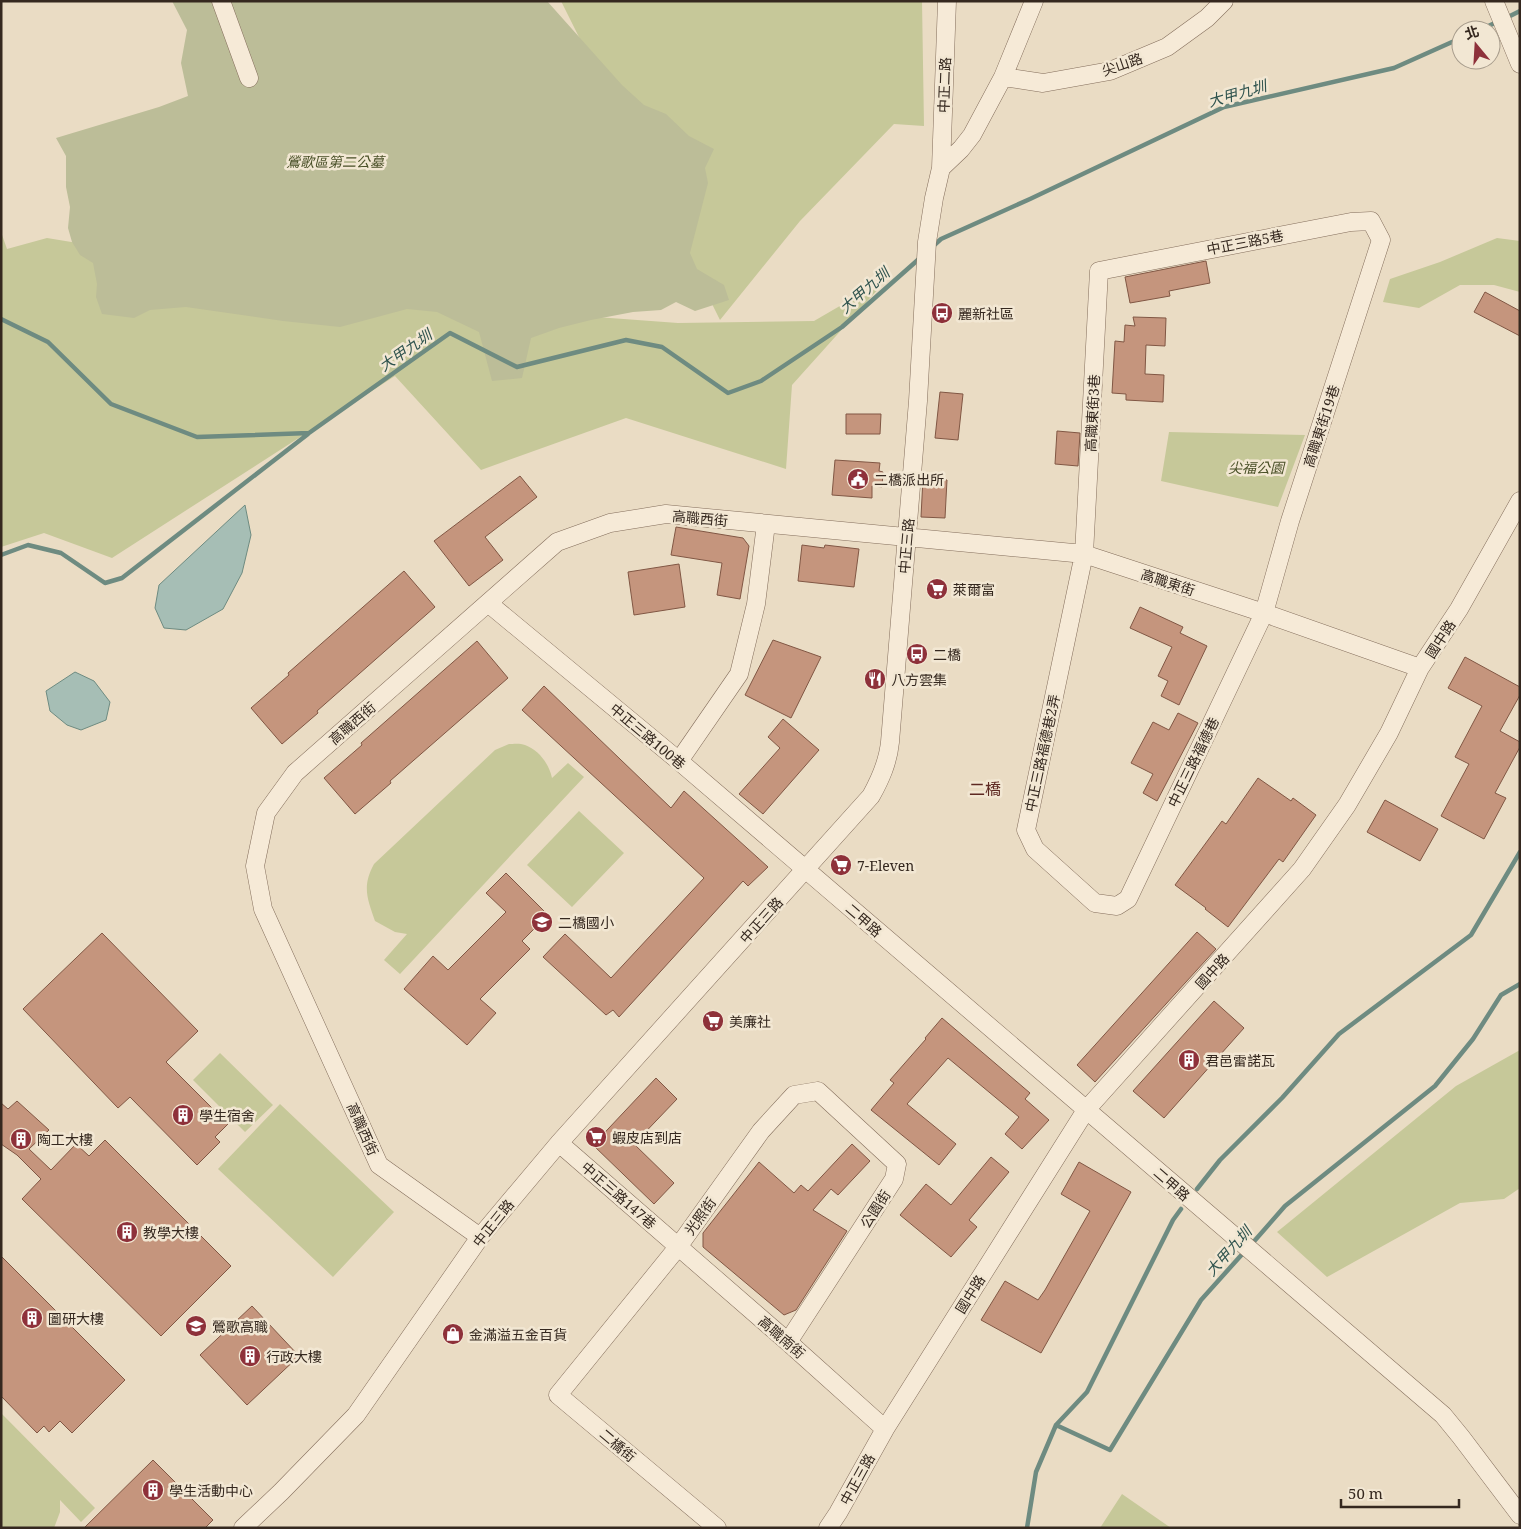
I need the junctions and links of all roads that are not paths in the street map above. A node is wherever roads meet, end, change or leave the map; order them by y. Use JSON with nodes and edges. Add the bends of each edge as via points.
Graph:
{"nodes":[{"id":1,"x":221,"y":1,"type":"edge"},
{"id":2,"x":947,"y":1,"type":"edge"},
{"id":3,"x":1034,"y":1,"type":"edge"},
{"id":4,"x":1224,"y":1,"type":"edge"},
{"id":5,"x":1499,"y":14,"type":"edge"},
{"id":6,"x":1520,"y":64,"type":"edge"},
{"id":7,"x":1003,"y":77,"type":"junction"},
{"id":8,"x":249,"y":78,"type":"dead end"},
{"id":9,"x":941,"y":168,"type":"junction"},
{"id":10,"x":1381,"y":240,"type":"joint"},
{"id":11,"x":1100,"y":271,"type":"joint"},
{"id":12,"x":1520,"y":501,"type":"edge"},
{"id":13,"x":766,"y":524,"type":"junction"},
{"id":14,"x":907,"y":537,"type":"junction"},
{"id":15,"x":1084,"y":554,"type":"junction"},
{"id":16,"x":488,"y":603,"type":"junction"},
{"id":17,"x":1264,"y":613,"type":"junction"},
{"id":18,"x":1420,"y":668,"type":"junction"},
{"id":19,"x":678,"y":761,"type":"junction"},
{"id":20,"x":806,"y":870,"type":"junction"},
{"id":21,"x":1117,"y":906,"type":"joint"},
{"id":22,"x":818,"y":1091,"type":"joint"},
{"id":23,"x":1086,"y":1110,"type":"junction"},
{"id":24,"x":559,"y":1143,"type":"junction"},
{"id":25,"x":480,"y":1237,"type":"junction"},
{"id":26,"x":678,"y":1247,"type":"junction"},
{"id":27,"x":788,"y":1342,"type":"junction"},
{"id":28,"x":590,"y":1354,"type":"joint"},
{"id":29,"x":885,"y":1429,"type":"junction"},
{"id":30,"x":1520,"y":1515,"type":"edge"},
{"id":31,"x":243,"y":1528,"type":"edge"},
{"id":32,"x":717,"y":1528,"type":"edge"},
{"id":33,"x":828,"y":1528,"type":"edge"}],
"edges":[{"from":1,"to":8,"type":"street"},
{"from":2,"to":9,"type":"street","name":"中正二路"},
{"from":3,"to":7,"type":"street"},
{"from":4,"to":7,"type":"street","name":"尖山路","via":[[1207,18],[1167,47],[1110,71],[1043,82]]},
{"from":5,"to":6,"type":"street"},
{"from":7,"to":9,"type":"street","via":[[972,134]]},
{"from":9,"to":14,"type":"street","name":"中正三路","via":[[926,252]]},
{"from":10,"to":11,"type":"street","name":"中正三路5巷","via":[[1370,222],[1351,222]]},
{"from":10,"to":17,"type":"street","name":"高職東街19巷","via":[[1290,521]]},
{"from":11,"to":15,"type":"street","name":"高職東街3巷"},
{"from":12,"to":18,"type":"street","name":"國中路"},
{"from":13,"to":14,"type":"street","name":"高職西街"},
{"from":13,"to":16,"type":"street","name":"高職西街","via":[[666,514],[610,523],[556,542]]},
{"from":13,"to":19,"type":"street","via":[[756,604],[739,674]]},
{"from":14,"to":15,"type":"street","name":"高職東街"},
{"from":14,"to":20,"type":"street","name":"中正三路","via":[[888,758],[871,796]]},
{"from":15,"to":17,"type":"street","name":"高職東街"},
{"from":15,"to":21,"type":"street","name":"中正三路福德巷2弄","via":[[1026,830],[1035,850],[1095,903]]},
{"from":16,"to":19,"type":"street","name":"中正三路100巷"},
{"from":16,"to":25,"type":"street","name":"高職西街","via":[[295,774],[266,813],[255,866],[263,909],[379,1165]]},
{"from":17,"to":18,"type":"street","name":"高職東街"},
{"from":17,"to":21,"type":"street","name":"中正三路福德巷","via":[[1128,899]]},
{"from":18,"to":23,"type":"street","name":"國中路","via":[[1389,733],[1348,805],[1302,869]]},
{"from":19,"to":20,"type":"street","name":"中正三路100巷"},
{"from":20,"to":23,"type":"street","name":"二甲路"},
{"from":20,"to":24,"type":"street","name":"中正三路"},
{"from":22,"to":26,"type":"street","name":"光照街","via":[[794,1095],[761,1131]]},
{"from":22,"to":27,"type":"street","name":"公園街","via":[[897,1164],[894,1179]]},
{"from":23,"to":29,"type":"street","name":"國中路"},
{"from":23,"to":30,"type":"street","name":"二甲路","via":[[1442,1415]]},
{"from":24,"to":25,"type":"street","name":"中正三路"},
{"from":24,"to":26,"type":"street","name":"中正三路147巷"},
{"from":25,"to":31,"type":"street","name":"中正三路","via":[[356,1415]]},
{"from":26,"to":27,"type":"street","name":"高職南街"},
{"from":26,"to":28,"type":"street","name":"光照街"},
{"from":27,"to":29,"type":"street","name":"高職南街"},
{"from":28,"to":32,"type":"street","name":"二橋街","via":[[558,1395]]},
{"from":29,"to":33,"type":"street","name":"中正三路"}]}
